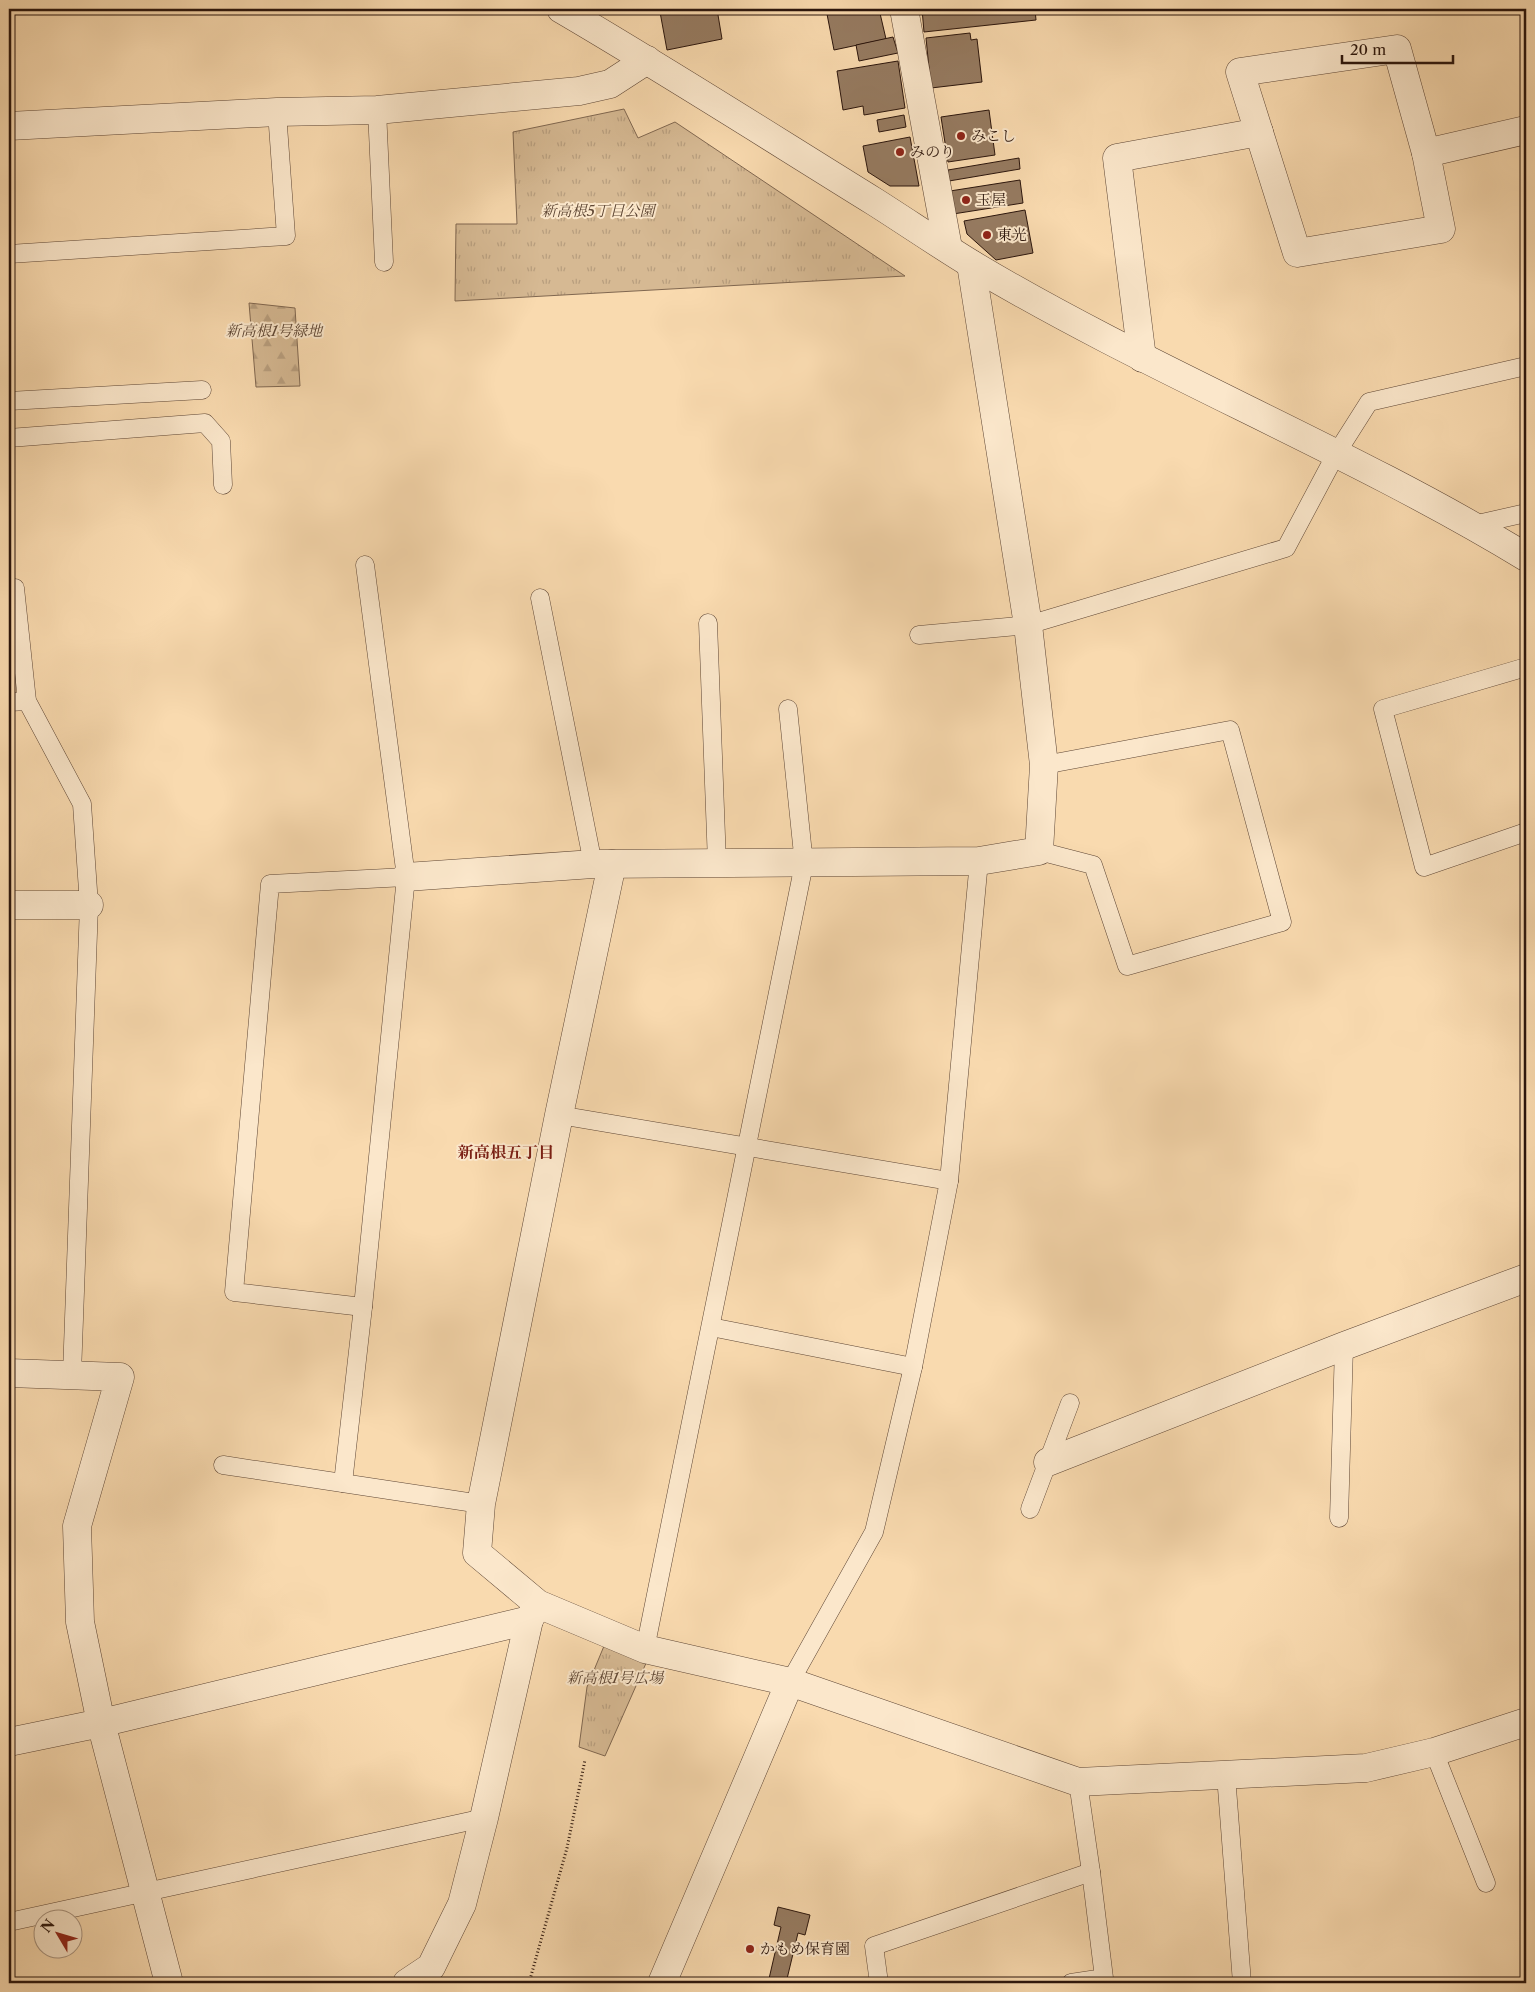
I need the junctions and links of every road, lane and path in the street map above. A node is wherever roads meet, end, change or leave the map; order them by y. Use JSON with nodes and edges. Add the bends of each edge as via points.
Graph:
{"nodes":[{"id":1,"x":560,"y":9,"type":"edge"},
{"id":2,"x":904,"y":9,"type":"edge"},
{"id":3,"x":647,"y":60,"type":"junction"},
{"id":4,"x":377,"y":110,"type":"junction"},
{"id":5,"x":277,"y":112,"type":"junction"},
{"id":6,"x":9,"y":126,"type":"edge"},
{"id":7,"x":1526,"y":130,"type":"edge"},
{"id":8,"x":1259,"y":132,"type":"junction"},
{"id":9,"x":1426,"y":154,"type":"junction"},
{"id":10,"x":948,"y":248,"type":"junction"},
{"id":11,"x":9,"y":254,"type":"edge"},
{"id":12,"x":384,"y":262,"type":"dead end"},
{"id":13,"x":971,"y":264,"type":"junction"},
{"id":14,"x":1142,"y":358,"type":"junction"},
{"id":15,"x":1526,"y":366,"type":"edge"},
{"id":16,"x":202,"y":390,"type":"dead end"},
{"id":17,"x":9,"y":401,"type":"edge"},
{"id":18,"x":9,"y":438,"type":"edge"},
{"id":19,"x":1336,"y":454,"type":"junction"},
{"id":20,"x":224,"y":485,"type":"dead end"},
{"id":21,"x":1526,"y":513,"type":"edge"},
{"id":22,"x":1472,"y":525,"type":"junction"},
{"id":23,"x":1526,"y":557,"type":"edge"},
{"id":24,"x":365,"y":565,"type":"dead end"},
{"id":25,"x":15,"y":588,"type":"dead end"},
{"id":26,"x":540,"y":598,"type":"dead end"},
{"id":27,"x":708,"y":624,"type":"dead end"},
{"id":28,"x":1028,"y":625,"type":"junction"},
{"id":29,"x":919,"y":635,"type":"dead end"},
{"id":30,"x":1526,"y":667,"type":"edge"},
{"id":31,"x":28,"y":701,"type":"junction"},
{"id":32,"x":9,"y":702,"type":"edge"},
{"id":33,"x":788,"y":709,"type":"dead end"},
{"id":34,"x":1044,"y":765,"type":"junction"},
{"id":35,"x":1526,"y":832,"type":"edge"},
{"id":36,"x":1039,"y":851,"type":"junction"},
{"id":37,"x":979,"y":861,"type":"junction"},
{"id":38,"x":717,"y":863,"type":"junction"},
{"id":39,"x":603,"y":864,"type":"junction"},
{"id":40,"x":804,"y":864,"type":"junction"},
{"id":41,"x":406,"y":877,"type":"junction"},
{"id":42,"x":9,"y":905,"type":"edge"},
{"id":43,"x":89,"y":905,"type":"junction"},
{"id":44,"x":559,"y":1115,"type":"junction"},
{"id":45,"x":747,"y":1147,"type":"junction"},
{"id":46,"x":949,"y":1181,"type":"junction"},
{"id":47,"x":1526,"y":1278,"type":"edge"},
{"id":48,"x":362,"y":1307,"type":"junction"},
{"id":49,"x":711,"y":1327,"type":"junction"},
{"id":50,"x":1344,"y":1346,"type":"junction"},
{"id":51,"x":913,"y":1367,"type":"junction"},
{"id":52,"x":9,"y":1373,"type":"edge"},
{"id":53,"x":72,"y":1374,"type":"junction"},
{"id":54,"x":1070,"y":1404,"type":"dead end"},
{"id":55,"x":1048,"y":1462,"type":"junction"},
{"id":56,"x":223,"y":1465,"type":"dead end"},
{"id":57,"x":342,"y":1483,"type":"junction"},
{"id":58,"x":482,"y":1504,"type":"junction"},
{"id":59,"x":1030,"y":1509,"type":"dead end"},
{"id":60,"x":1339,"y":1518,"type":"dead end"},
{"id":61,"x":534,"y":1612,"type":"junction"},
{"id":62,"x":645,"y":1649,"type":"junction"},
{"id":63,"x":790,"y":1682,"type":"junction"},
{"id":64,"x":1526,"y":1722,"type":"edge"},
{"id":65,"x":100,"y":1723,"type":"junction"},
{"id":66,"x":9,"y":1742,"type":"edge"},
{"id":67,"x":1434,"y":1752,"type":"junction"},
{"id":68,"x":585,"y":1760,"type":"dead end"},
{"id":69,"x":1226,"y":1776,"type":"junction"},
{"id":70,"x":1078,"y":1782,"type":"junction"},
{"id":71,"x":484,"y":1818,"type":"junction"},
{"id":72,"x":1091,"y":1872,"type":"junction"},
{"id":73,"x":1486,"y":1882,"type":"dead end"},
{"id":74,"x":146,"y":1892,"type":"junction"},
{"id":75,"x":9,"y":1922,"type":"edge"},
{"id":76,"x":169,"y":1983,"type":"edge"},
{"id":77,"x":407,"y":1983,"type":"edge"},
{"id":78,"x":528,"y":1983,"type":"edge"},
{"id":79,"x":662,"y":1983,"type":"edge"},
{"id":80,"x":879,"y":1983,"type":"edge"},
{"id":81,"x":1071,"y":1983,"type":"edge"},
{"id":82,"x":1242,"y":1983,"type":"edge"}],
"edges":[{"from":1,"to":3,"type":"street"},
{"from":2,"to":10,"type":"street"},
{"from":3,"to":4,"type":"street","via":[[610,84],[579,91]]},
{"from":3,"to":10,"type":"street"},
{"from":4,"to":5,"type":"street"},
{"from":4,"to":12,"type":"lane"},
{"from":5,"to":6,"type":"street"},
{"from":5,"to":11,"type":"lane","via":[[286,236]]},
{"from":7,"to":9,"type":"street"},
{"from":8,"to":9,"type":"street","via":[[1240,72],[1397,49]]},
{"from":8,"to":9,"type":"street","via":[[1297,253],[1441,229]]},
{"from":8,"to":14,"type":"street","via":[[1117,158]]},
{"from":10,"to":13,"type":"street"},
{"from":13,"to":14,"type":"street"},
{"from":13,"to":28,"type":"street"},
{"from":14,"to":19,"type":"street"},
{"from":15,"to":19,"type":"lane","via":[[1369,402]]},
{"from":16,"to":17,"type":"lane"},
{"from":18,"to":20,"type":"lane","via":[[205,423],[221,441]]},
{"from":19,"to":22,"type":"street"},
{"from":19,"to":28,"type":"lane","via":[[1286,548]]},
{"from":21,"to":22,"type":"lane"},
{"from":22,"to":23,"type":"street"},
{"from":24,"to":41,"type":"lane"},
{"from":25,"to":31,"type":"lane"},
{"from":26,"to":39,"type":"lane"},
{"from":27,"to":38,"type":"lane"},
{"from":28,"to":29,"type":"lane"},
{"from":28,"to":34,"type":"street"},
{"from":30,"to":35,"type":"lane","via":[[1384,709],[1424,867]]},
{"from":31,"to":32,"type":"lane"},
{"from":31,"to":43,"type":"lane","via":[[82,804]]},
{"from":33,"to":40,"type":"lane"},
{"from":34,"to":36,"type":"street"},
{"from":34,"to":36,"type":"lane","via":[[1230,730],[1282,922],[1127,966],[1093,865]]},
{"from":36,"to":37,"type":"street"},
{"from":37,"to":40,"type":"street"},
{"from":37,"to":46,"type":"lane"},
{"from":38,"to":39,"type":"street"},
{"from":38,"to":40,"type":"street"},
{"from":39,"to":41,"type":"street"},
{"from":39,"to":44,"type":"street"},
{"from":40,"to":45,"type":"lane"},
{"from":41,"to":48,"type":"lane"},
{"from":41,"to":48,"type":"lane","via":[[270,884],[234,1292]]},
{"from":42,"to":43,"type":"street"},
{"from":43,"to":53,"type":"lane"},
{"from":44,"to":45,"type":"lane"},
{"from":44,"to":58,"type":"street"},
{"from":45,"to":46,"type":"lane"},
{"from":45,"to":49,"type":"lane"},
{"from":46,"to":51,"type":"lane"},
{"from":47,"to":50,"type":"street"},
{"from":48,"to":57,"type":"lane"},
{"from":49,"to":51,"type":"lane"},
{"from":49,"to":62,"type":"lane"},
{"from":50,"to":55,"type":"street"},
{"from":50,"to":60,"type":"lane"},
{"from":51,"to":63,"type":"lane","via":[[874,1532]]},
{"from":52,"to":53,"type":"street"},
{"from":53,"to":65,"type":"street","via":[[120,1377],[77,1526],[80,1622]]},
{"from":54,"to":55,"type":"lane"},
{"from":55,"to":59,"type":"lane"},
{"from":56,"to":57,"type":"lane"},
{"from":57,"to":58,"type":"lane"},
{"from":58,"to":61,"type":"street","via":[[477,1553]]},
{"from":61,"to":62,"type":"street"},
{"from":61,"to":65,"type":"street"},
{"from":61,"to":71,"type":"street"},
{"from":62,"to":63,"type":"street"},
{"from":63,"to":70,"type":"street"},
{"from":63,"to":79,"type":"street"},
{"from":64,"to":67,"type":"street"},
{"from":65,"to":66,"type":"street"},
{"from":65,"to":74,"type":"street"},
{"from":67,"to":69,"type":"street","via":[[1366,1768]]},
{"from":67,"to":73,"type":"lane"},
{"from":68,"to":78,"type":"path","via":[[567,1848]]},
{"from":69,"to":70,"type":"street"},
{"from":69,"to":82,"type":"lane"},
{"from":70,"to":72,"type":"lane"},
{"from":71,"to":74,"type":"lane"},
{"from":71,"to":77,"type":"street","via":[[462,1904],[432,1967]]},
{"from":72,"to":80,"type":"lane","via":[[874,1946]]},
{"from":72,"to":81,"type":"lane","via":[[1104,1978]]},
{"from":74,"to":75,"type":"lane"},
{"from":74,"to":76,"type":"street"}]}
